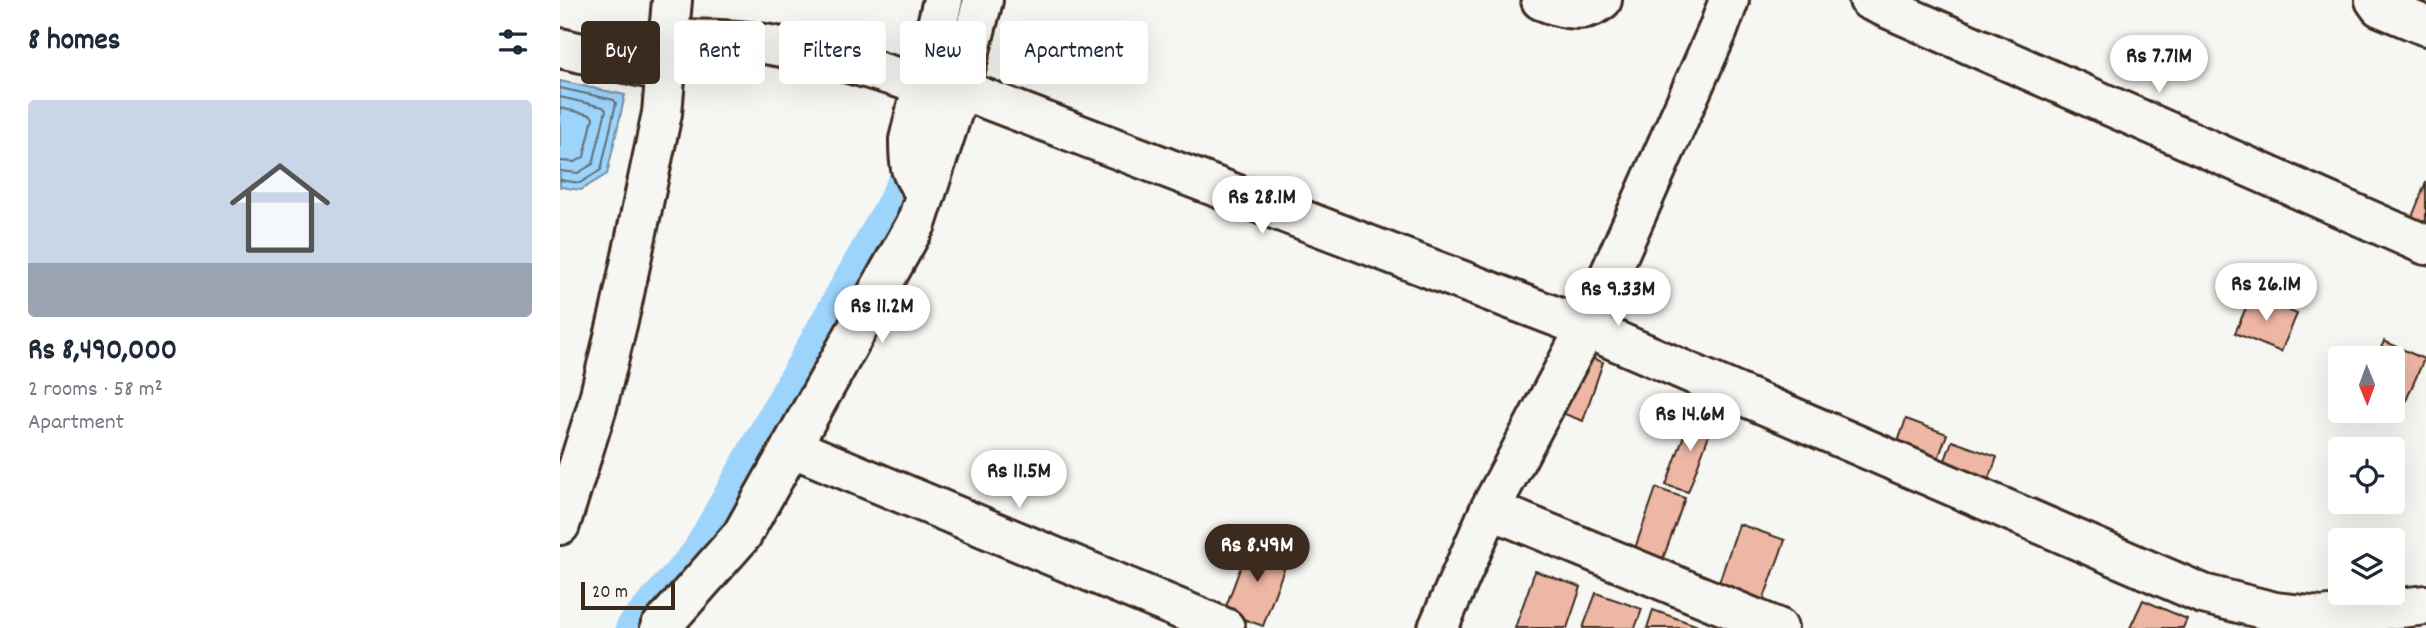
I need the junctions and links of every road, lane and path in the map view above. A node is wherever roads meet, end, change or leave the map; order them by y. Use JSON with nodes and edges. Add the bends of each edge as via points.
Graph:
{"nodes":[{"id":1,"x":672,"y":0,"type":"edge"},
{"id":2,"x":943,"y":0,"type":"edge"},
{"id":3,"x":983,"y":0,"type":"edge"},
{"id":4,"x":1541,"y":0,"type":"edge"},
{"id":5,"x":1602,"y":0,"type":"edge"},
{"id":6,"x":1729,"y":0,"type":"edge"},
{"id":7,"x":1869,"y":0,"type":"edge"},
{"id":8,"x":2375,"y":0,"type":"edge"},
{"id":9,"x":2426,"y":26,"type":"edge"},
{"id":10,"x":560,"y":48,"type":"edge"},
{"id":11,"x":666,"y":56,"type":"junction"},
{"id":12,"x":922,"y":85,"type":"junction"},
{"id":13,"x":960,"y":89,"type":"junction"},
{"id":14,"x":917,"y":179,"type":"junction"},
{"id":15,"x":2426,"y":245,"type":"edge"},
{"id":16,"x":1586,"y":328,"type":"junction"},
{"id":17,"x":791,"y":447,"type":"junction"},
{"id":18,"x":1490,"y":509,"type":"junction"},
{"id":19,"x":560,"y":525,"type":"edge"},
{"id":20,"x":2426,"y":605,"type":"edge"},
{"id":21,"x":677,"y":624,"type":"edge"},
{"id":22,"x":1225,"y":628,"type":"edge"},
{"id":23,"x":1438,"y":628,"type":"edge"},
{"id":24,"x":1778,"y":628,"type":"edge"}],
"edges":[{"from":1,"to":11,"type":"street"},
{"from":2,"to":12,"type":"street"},
{"from":3,"to":13,"type":"street"},
{"from":4,"to":5,"type":"street","via":[[1564,9],[1593,7]]},
{"from":6,"to":16,"type":"street"},
{"from":7,"to":15,"type":"street"},
{"from":8,"to":9,"type":"street","via":[[2380,7]]},
{"from":10,"to":11,"type":"street"},
{"from":11,"to":12,"type":"street","via":[[709,39],[764,44],[841,60]]},
{"from":11,"to":19,"type":"street","via":[[662,113],[621,308],[597,407]]},
{"from":12,"to":14,"type":"street","via":[[909,140]]},
{"from":13,"to":14,"type":"street"},
{"from":13,"to":16,"type":"street"},
{"from":14,"to":17,"type":"street","via":[[916,224]]},
{"from":16,"to":18,"type":"street"},
{"from":16,"to":20,"type":"street","via":[[2203,594],[2275,612],[2321,617]]},
{"from":17,"to":21,"type":"street","via":[[742,535]]},
{"from":17,"to":22,"type":"street"},
{"from":18,"to":23,"type":"street"},
{"from":18,"to":24,"type":"street"}]}
